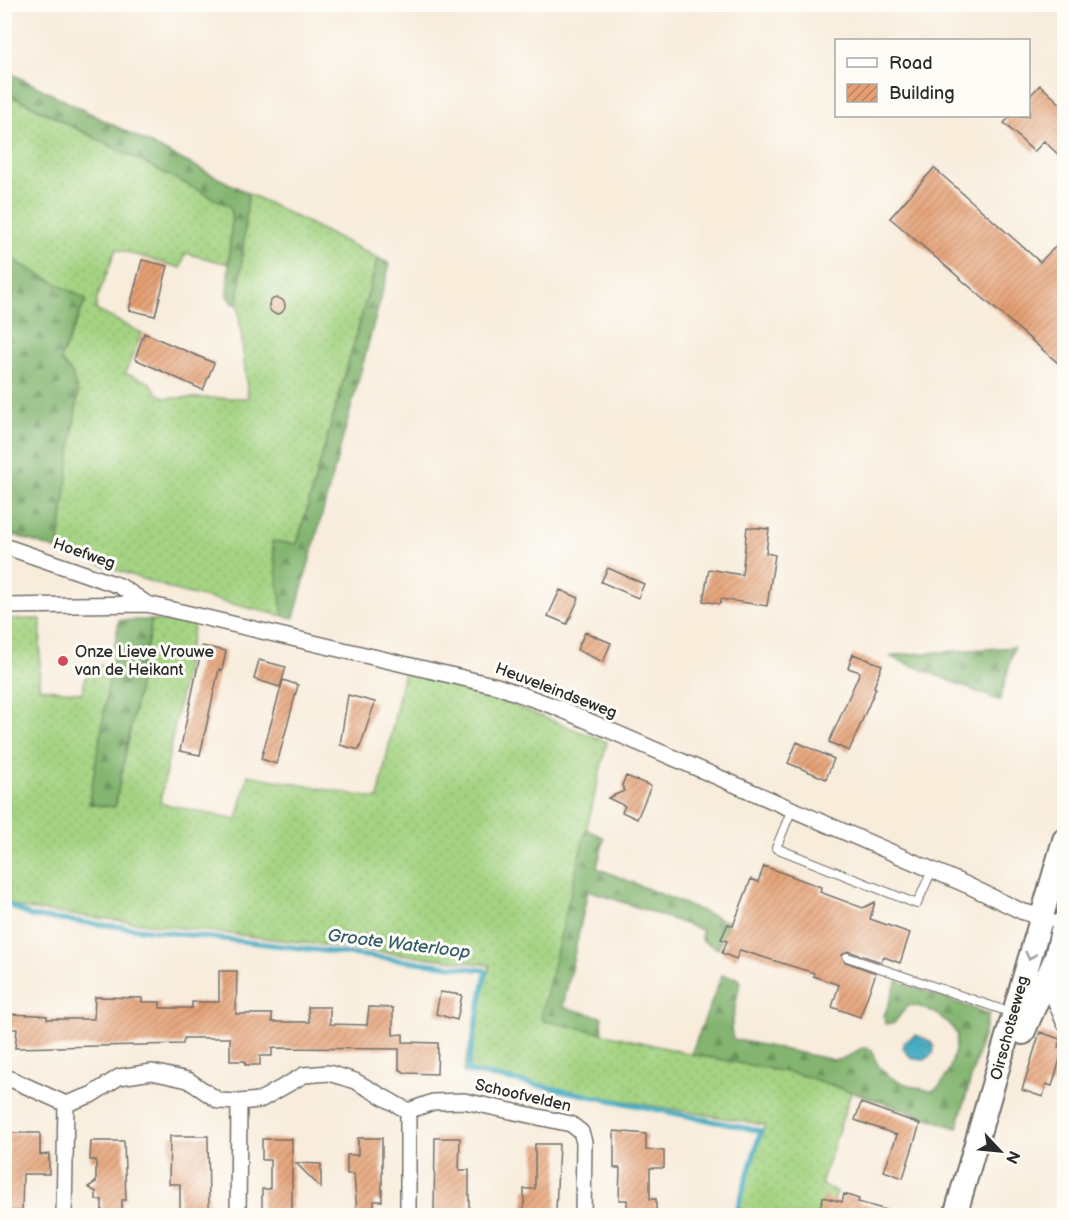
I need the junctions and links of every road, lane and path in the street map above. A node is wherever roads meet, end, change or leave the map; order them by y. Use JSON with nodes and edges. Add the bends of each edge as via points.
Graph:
{"nodes":[{"id":1,"x":4,"y":546,"type":"edge"},
{"id":2,"x":147,"y":604,"type":"junction"},
{"id":3,"x":4,"y":606,"type":"edge"},
{"id":4,"x":792,"y":809,"type":"junction"},
{"id":5,"x":1065,"y":840,"type":"edge"},
{"id":6,"x":932,"y":870,"type":"junction"},
{"id":7,"x":1041,"y":917,"type":"junction"},
{"id":8,"x":1064,"y":923,"type":"edge"},
{"id":9,"x":847,"y":957,"type":"dead end"},
{"id":10,"x":1047,"y":980,"type":"junction"},
{"id":11,"x":1022,"y":1016,"type":"junction"},
{"id":12,"x":1065,"y":1022,"type":"edge"},
{"id":13,"x":4,"y":1076,"type":"edge"},
{"id":14,"x":239,"y":1102,"type":"junction"},
{"id":15,"x":66,"y":1104,"type":"junction"},
{"id":16,"x":408,"y":1111,"type":"junction"},
{"id":17,"x":64,"y":1215,"type":"edge"},
{"id":18,"x":238,"y":1215,"type":"edge"},
{"id":19,"x":408,"y":1215,"type":"edge"},
{"id":20,"x":583,"y":1215,"type":"edge"},
{"id":21,"x":955,"y":1215,"type":"edge"},
{"id":22,"x":969,"y":1215,"type":"edge"}],
"edges":[{"from":1,"to":2,"type":"street","name":"Hoefweg","via":[[120,586]]},
{"from":2,"to":3,"type":"street","name":"Heuveleindseweg"},
{"from":2,"to":4,"type":"street","name":"Heuveleindseweg","via":[[497,686],[556,707]]},
{"from":4,"to":6,"type":"street","name":"Heuveleindseweg"},
{"from":4,"to":6,"type":"lane","via":[[776,848],[917,904]]},
{"from":5,"to":7,"type":"main road","name":"Oirschotseweg"},
{"from":6,"to":7,"type":"street","name":"Heuveleindseweg"},
{"from":7,"to":8,"type":"street","name":"Heuveleindseweg"},
{"from":7,"to":11,"type":"main road","name":"Oirschotseweg","one_way":true},
{"from":8,"to":10,"type":"main road","name":"Oirschotseweg"},
{"from":9,"to":11,"type":"lane"},
{"from":10,"to":11,"type":"main road","name":"Oirschotseweg"},
{"from":10,"to":12,"type":"street"},
{"from":11,"to":21,"type":"main road","name":"Oirschotseweg"},
{"from":11,"to":22,"type":"main road","name":"Oirschotseweg"},
{"from":13,"to":15,"type":"street"},
{"from":14,"to":15,"type":"street","via":[[219,1101],[188,1080],[152,1072],[119,1077],[91,1095]]},
{"from":14,"to":16,"type":"street","via":[[260,1100],[304,1075],[329,1073],[355,1081]]},
{"from":14,"to":18,"type":"street"},
{"from":15,"to":17,"type":"street"},
{"from":16,"to":19,"type":"street"},
{"from":16,"to":20,"type":"street","name":"Schoofvelden","via":[[433,1102],[464,1101],[571,1124],[581,1132],[584,1142]]}]}
